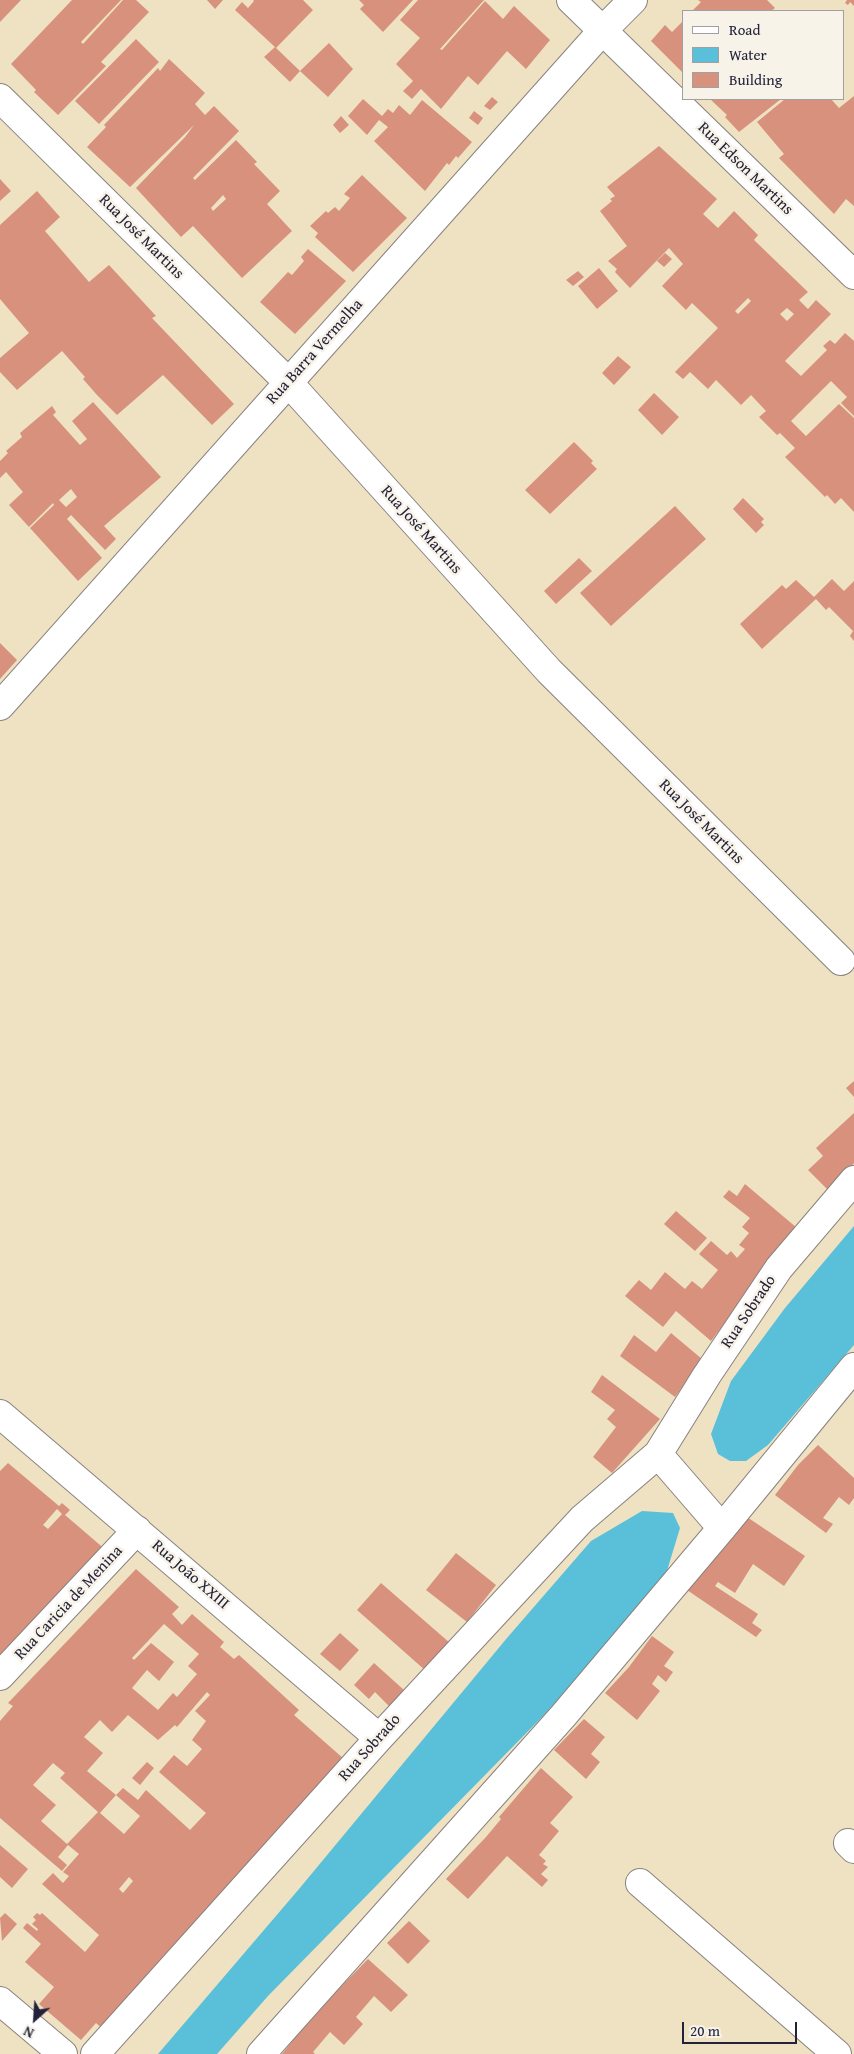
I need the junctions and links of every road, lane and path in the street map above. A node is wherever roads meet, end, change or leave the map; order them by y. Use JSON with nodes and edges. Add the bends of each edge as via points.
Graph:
{"nodes":[{"id":1,"x":571,"y":0,"type":"edge"},
{"id":2,"x":633,"y":0,"type":"edge"},
{"id":3,"x":603,"y":30,"type":"junction"},
{"id":4,"x":0,"y":98,"type":"edge"},
{"id":5,"x":854,"y":275,"type":"edge"},
{"id":6,"x":288,"y":382,"type":"junction"},
{"id":7,"x":0,"y":706,"type":"edge"},
{"id":8,"x":841,"y":961,"type":"dead end"},
{"id":9,"x":854,"y":1180,"type":"edge"},
{"id":10,"x":854,"y":1367,"type":"edge"},
{"id":11,"x":0,"y":1414,"type":"edge"},
{"id":12,"x":658,"y":1454,"type":"junction"},
{"id":13,"x":722,"y":1528,"type":"junction"},
{"id":14,"x":138,"y":1530,"type":"junction"},
{"id":15,"x":0,"y":1676,"type":"edge"},
{"id":16,"x":379,"y":1738,"type":"junction"},
{"id":17,"x":640,"y":1883,"type":"dead end"},
{"id":18,"x":0,"y":2001,"type":"edge"},
{"id":19,"x":63,"y":2054,"type":"edge"},
{"id":20,"x":95,"y":2054,"type":"edge"},
{"id":21,"x":261,"y":2054,"type":"edge"},
{"id":22,"x":837,"y":2054,"type":"edge"}],
"edges":[{"from":1,"to":3,"type":"street","name":"Rua Edson Martins"},
{"from":2,"to":3,"type":"street","name":"Rua Barra Vermelha"},
{"from":3,"to":5,"type":"street","name":"Rua Edson Martins"},
{"from":3,"to":6,"type":"street","name":"Rua Barra Vermelha"},
{"from":4,"to":6,"type":"street","name":"Rua José Martins"},
{"from":6,"to":7,"type":"street","name":"Rua Barra Vermelha"},
{"from":6,"to":8,"type":"street","name":"Rua José Martins","via":[[549,671]]},
{"from":9,"to":12,"type":"street","name":"Rua Sobrado","via":[[779,1268]]},
{"from":10,"to":13,"type":"street"},
{"from":11,"to":14,"type":"street","name":"Rua João XXIII"},
{"from":12,"to":13,"type":"street"},
{"from":12,"to":16,"type":"street","name":"Rua Sobrado","via":[[582,1519]]},
{"from":13,"to":21,"type":"street","via":[[564,1716]]},
{"from":14,"to":15,"type":"street","name":"Rua Caricia de Menina"},
{"from":14,"to":16,"type":"street","name":"Rua João XXIII"},
{"from":16,"to":20,"type":"street","name":"Rua Sobrado"},
{"from":17,"to":22,"type":"street"},
{"from":18,"to":19,"type":"street"}]}
